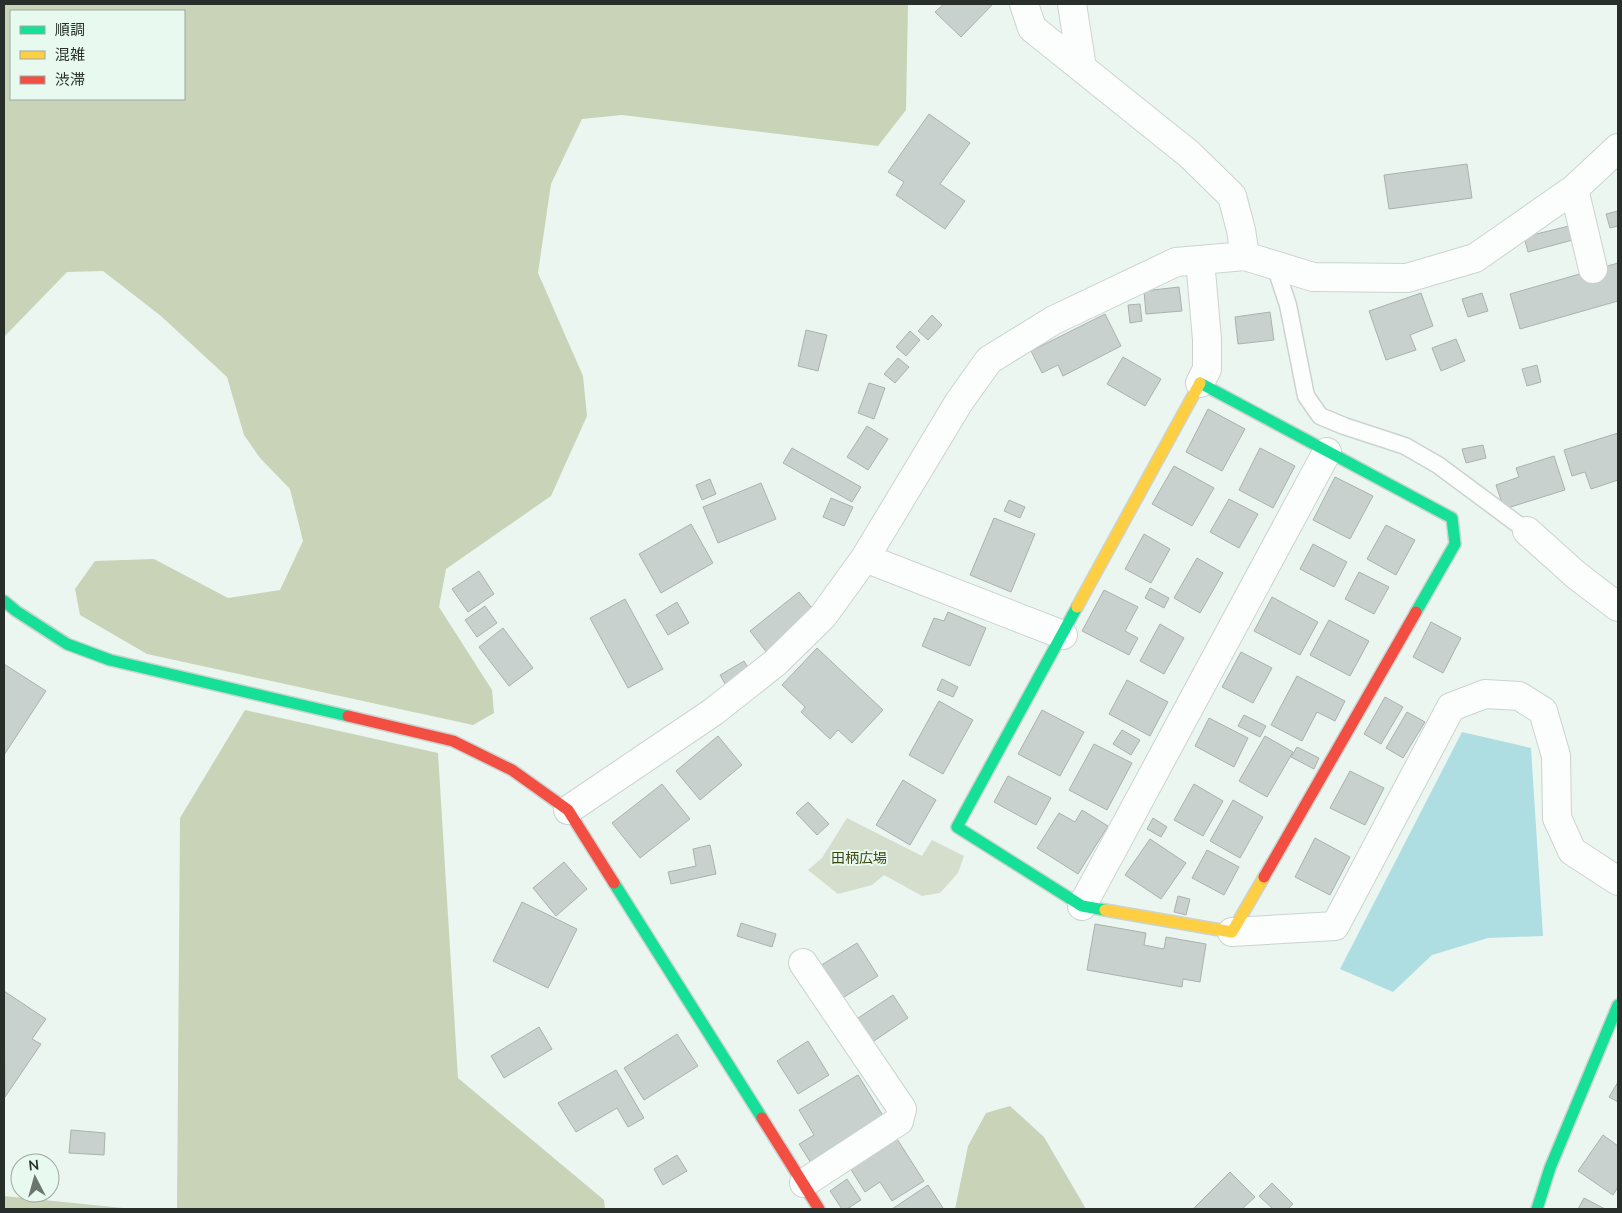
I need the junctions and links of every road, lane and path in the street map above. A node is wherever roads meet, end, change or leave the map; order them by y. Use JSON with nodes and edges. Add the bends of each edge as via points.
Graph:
{"nodes":[{"id":1,"x":1024,"y":4,"type":"edge"},
{"id":2,"x":1072,"y":4,"type":"edge"},
{"id":3,"x":1082,"y":68,"type":"junction"},
{"id":4,"x":1618,"y":148,"type":"edge"},
{"id":5,"x":1574,"y":189,"type":"junction"},
{"id":6,"x":1244,"y":256,"type":"junction"},
{"id":7,"x":1200,"y":260,"type":"junction"},
{"id":8,"x":1275,"y":266,"type":"junction"},
{"id":9,"x":1593,"y":269,"type":"dead end"},
{"id":10,"x":1200,"y":384,"type":"junction"},
{"id":11,"x":1327,"y":452,"type":"junction"},
{"id":12,"x":1527,"y":531,"type":"joint"},
{"id":13,"x":865,"y":558,"type":"junction"},
{"id":14,"x":4,"y":600,"type":"edge"},
{"id":15,"x":1618,"y":607,"type":"edge"},
{"id":16,"x":1062,"y":635,"type":"junction"},
{"id":17,"x":568,"y":810,"type":"junction"},
{"id":18,"x":1618,"y":881,"type":"edge"},
{"id":19,"x":1082,"y":906,"type":"junction"},
{"id":20,"x":1232,"y":932,"type":"junction"},
{"id":21,"x":803,"y":963,"type":"dead end"},
{"id":22,"x":1618,"y":1005,"type":"edge"},
{"id":23,"x":804,"y":1183,"type":"junction"},
{"id":24,"x":819,"y":1209,"type":"edge"},
{"id":25,"x":1536,"y":1209,"type":"edge"}],
"edges":[{"from":1,"to":3,"type":"street","via":[[1032,28]]},
{"from":2,"to":3,"type":"street"},
{"from":3,"to":6,"type":"street","via":[[1189,154],[1232,196]]},
{"from":4,"to":5,"type":"street"},
{"from":5,"to":8,"type":"street","via":[[1475,258],[1407,278],[1314,277]]},
{"from":5,"to":9,"type":"street"},
{"from":6,"to":7,"type":"street"},
{"from":6,"to":8,"type":"street"},
{"from":7,"to":10,"type":"street","via":[[1207,369]]},
{"from":7,"to":13,"type":"street","via":[[1176,262],[1080,307],[989,360],[959,402]]},
{"from":8,"to":12,"type":"lane","via":[[1288,305],[1306,396],[1320,416],[1405,446],[1438,465]]},
{"from":10,"to":11,"type":"street"},
{"from":10,"to":16,"type":"street"},
{"from":11,"to":19,"type":"street"},
{"from":11,"to":20,"type":"street","via":[[1452,518],[1455,544]]},
{"from":12,"to":15,"type":"street"},
{"from":13,"to":16,"type":"street"},
{"from":13,"to":17,"type":"street","via":[[823,616],[776,662],[713,712]]},
{"from":14,"to":17,"type":"street","via":[[67,644],[110,660],[453,741],[512,770]]},
{"from":16,"to":19,"type":"street","via":[[957,827]]},
{"from":17,"to":23,"type":"street"},
{"from":18,"to":20,"type":"street","via":[[1572,851],[1557,818],[1556,756],[1543,711],[1519,696],[1485,694],[1451,707],[1335,926]]},
{"from":19,"to":20,"type":"street"},
{"from":21,"to":23,"type":"street","via":[[902,1109],[899,1121]]},
{"from":22,"to":25,"type":"street"},
{"from":23,"to":24,"type":"street"}]}
